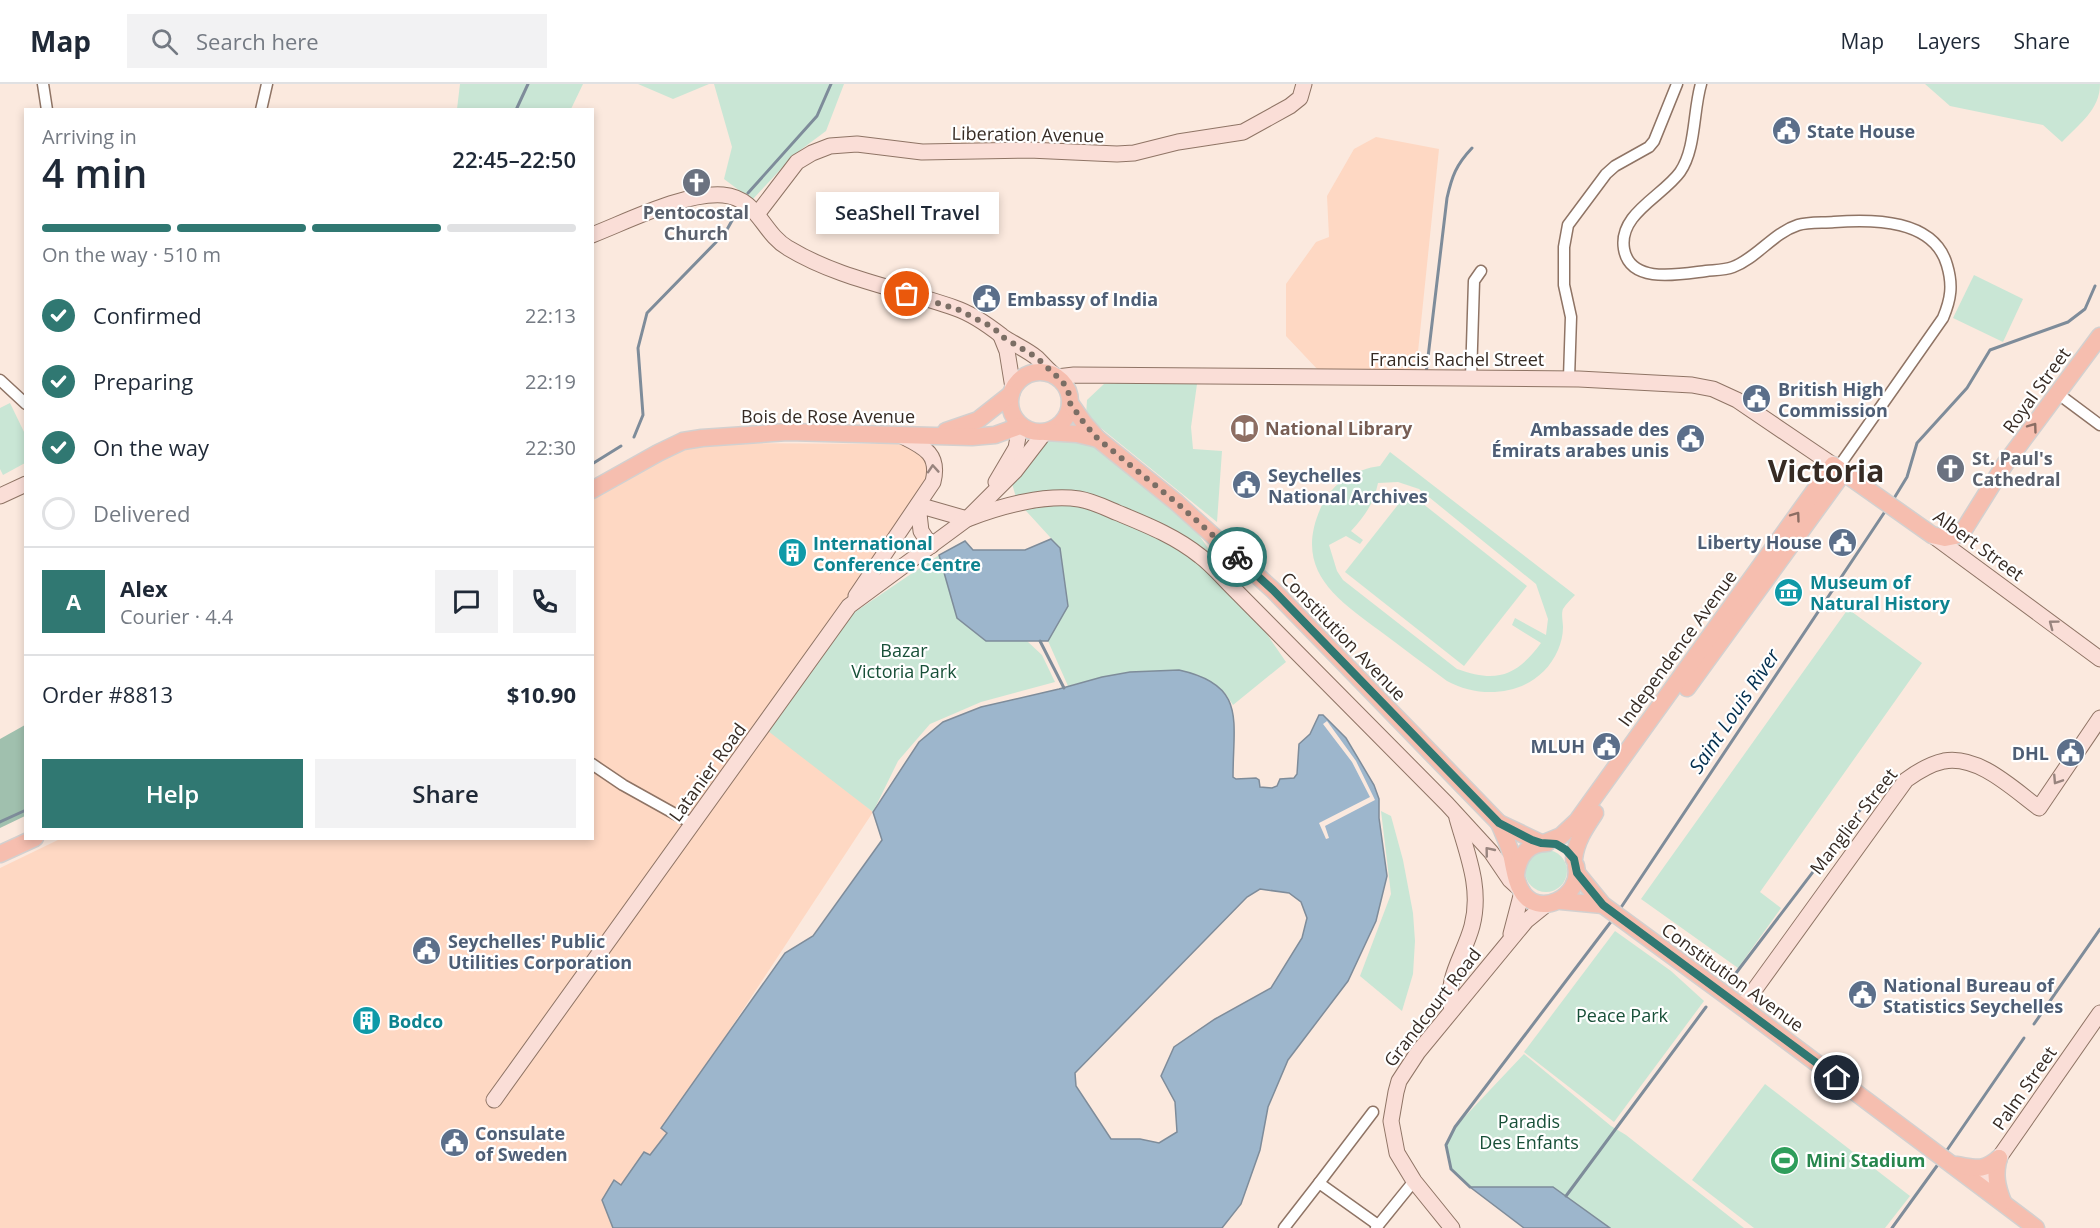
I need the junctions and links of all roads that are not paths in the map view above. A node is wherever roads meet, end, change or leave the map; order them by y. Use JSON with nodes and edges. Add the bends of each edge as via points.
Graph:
{"nodes":[{"id":1,"x":43,"y":84,"type":"edge"},
{"id":2,"x":267,"y":84,"type":"edge"},
{"id":3,"x":1304,"y":84,"type":"edge"},
{"id":4,"x":1677,"y":84,"type":"edge"},
{"id":5,"x":1701,"y":84,"type":"edge"},
{"id":6,"x":47,"y":108,"type":"edge"},
{"id":7,"x":261,"y":108,"type":"edge"},
{"id":8,"x":758,"y":213,"type":"junction"},
{"id":9,"x":594,"y":234,"type":"edge"},
{"id":10,"x":1481,"y":271,"type":"dead end"},
{"id":11,"x":1001,"y":336,"type":"junction"},
{"id":12,"x":2100,"y":336,"type":"edge"},
{"id":13,"x":1055,"y":376,"type":"junction"},
{"id":14,"x":1472,"y":378,"type":"junction"},
{"id":15,"x":1569,"y":378,"type":"junction"},
{"id":16,"x":0,"y":380,"type":"edge"},
{"id":17,"x":1012,"y":391,"type":"junction"},
{"id":18,"x":2057,"y":393,"type":"junction"},
{"id":19,"x":24,"y":402,"type":"edge"},
{"id":20,"x":1070,"y":403,"type":"junction"},
{"id":21,"x":2100,"y":425,"type":"edge"},
{"id":22,"x":1020,"y":426,"type":"junction"},
{"id":23,"x":1045,"y":432,"type":"junction"},
{"id":24,"x":902,"y":436,"type":"junction"},
{"id":25,"x":931,"y":436,"type":"junction"},
{"id":26,"x":1098,"y":439,"type":"junction"},
{"id":27,"x":1839,"y":467,"type":"junction"},
{"id":28,"x":24,"y":485,"type":"edge"},
{"id":29,"x":594,"y":489,"type":"edge"},
{"id":30,"x":0,"y":496,"type":"edge"},
{"id":31,"x":985,"y":500,"type":"junction"},
{"id":32,"x":918,"y":505,"type":"junction"},
{"id":33,"x":967,"y":519,"type":"junction"},
{"id":34,"x":1965,"y":528,"type":"junction"},
{"id":35,"x":1932,"y":535,"type":"junction"},
{"id":36,"x":931,"y":546,"type":"junction"},
{"id":37,"x":1974,"y":565,"type":"junction"},
{"id":38,"x":849,"y":606,"type":"junction"},
{"id":39,"x":2100,"y":658,"type":"edge"},
{"id":40,"x":2100,"y":718,"type":"edge"},
{"id":41,"x":594,"y":765,"type":"edge"},
{"id":42,"x":1455,"y":812,"type":"junction"},
{"id":43,"x":1499,"y":823,"type":"junction"},
{"id":44,"x":693,"y":824,"type":"junction"},
{"id":45,"x":30,"y":840,"type":"edge"},
{"id":46,"x":1542,"y":843,"type":"junction"},
{"id":47,"x":3,"y":851,"type":"edge"},
{"id":48,"x":1576,"y":866,"type":"junction"},
{"id":49,"x":1520,"y":886,"type":"junction"},
{"id":50,"x":1554,"y":902,"type":"junction"},
{"id":51,"x":1606,"y":907,"type":"junction"},
{"id":52,"x":1510,"y":940,"type":"junction"},
{"id":53,"x":1742,"y":1007,"type":"junction"},
{"id":54,"x":1452,"y":1010,"type":"junction"},
{"id":55,"x":2100,"y":1013,"type":"edge"},
{"id":56,"x":494,"y":1100,"type":"dead end"},
{"id":57,"x":1373,"y":1112,"type":"dead end"},
{"id":58,"x":1999,"y":1158,"type":"junction"},
{"id":59,"x":1952,"y":1165,"type":"junction"},
{"id":60,"x":1414,"y":1180,"type":"junction"},
{"id":61,"x":1319,"y":1183,"type":"junction"},
{"id":62,"x":1980,"y":1185,"type":"junction"},
{"id":63,"x":2003,"y":1202,"type":"junction"},
{"id":64,"x":1377,"y":1227,"type":"edge"},
{"id":65,"x":1284,"y":1228,"type":"edge"},
{"id":66,"x":1452,"y":1228,"type":"edge"},
{"id":67,"x":2036,"y":1228,"type":"edge"}],
"edges":[{"from":1,"to":6,"type":"street"},
{"from":2,"to":7,"type":"street"},
{"from":3,"to":8,"type":"street","name":"Liberation Avenue","via":[[1300,98],[1290,106],[1243,132],[1134,153],[922,152],[857,144],[830,146],[797,162]]},
{"from":4,"to":15,"type":"street","via":[[1654,141],[1606,174],[1568,225],[1564,285],[1571,317]]},
{"from":5,"to":27,"type":"street","via":[[1687,161],[1627,226],[1624,252],[1641,271],[1659,276],[1733,267],[1798,225],[1862,219],[1907,227],[1926,236],[1944,255],[1951,299],[1943,318]]},
{"from":8,"to":9,"type":"street","via":[[742,201],[724,195],[699,196]]},
{"from":8,"to":11,"type":"street","via":[[786,247],[822,266],[957,309],[994,328]]},
{"from":10,"to":14,"type":"street","via":[[1474,281]]},
{"from":11,"to":13,"type":"street","via":[[1036,357]]},
{"from":11,"to":17,"type":"street"},
{"from":12,"to":18,"type":"main road","name":"Royal Street"},
{"from":13,"to":14,"type":"street","name":"Francis Rachel Street"},
{"from":13,"to":17,"type":"main road","via":[[1044,372],[1026,375]]},
{"from":13,"to":20,"type":"main road","via":[[1067,388]]},
{"from":14,"to":15,"type":"street","name":"Francis Rachel Street"},
{"from":15,"to":27,"type":"street","name":"Francis Rachel Street","via":[[1713,389],[1737,400]]},
{"from":16,"to":19,"type":"street"},
{"from":17,"to":22,"type":"main road","via":[[1011,411]]},
{"from":17,"to":25,"type":"main road","name":"Bois de Rose Avenue","via":[[978,420]]},
{"from":18,"to":21,"type":"street"},
{"from":34,"to":18,"type":"main road","name":"Royal Street","one_way":true},
{"from":20,"to":23,"type":"main road","via":[[1063,422]]},
{"from":20,"to":26,"type":"main road","name":"Constitution Avenue"},
{"from":22,"to":23,"type":"main road"},
{"from":22,"to":25,"type":"main road","name":"Bois de Rose Avenue","via":[[995,435]]},
{"from":22,"to":31,"type":"street","name":"Latanier Road","via":[[1016,448]]},
{"from":23,"to":26,"type":"main road","name":"Constitution Avenue"},
{"from":23,"to":31,"type":"street","name":"Latanier Road","via":[[1015,471]]},
{"from":24,"to":25,"type":"main road","name":"Bois de Rose Avenue"},
{"from":24,"to":29,"type":"main road","name":"Bois de Rose Avenue","via":[[788,432],[683,441]]},
{"from":32,"to":24,"type":"street","one_way":true,"via":[[933,482],[935,466],[924,447]]},
{"from":26,"to":43,"type":"main road","name":"Constitution Avenue","via":[[1177,503],[1273,590]]},
{"from":27,"to":35,"type":"main road","name":"Albert Street"},
{"from":46,"to":27,"type":"main road","name":"Independence Avenue","one_way":true,"via":[[1561,836],[1577,821]]},
{"from":27,"to":48,"type":"main road","name":"Independence Avenue","via":[[1586,826],[1575,846]]},
{"from":28,"to":30,"type":"street"},
{"from":31,"to":33,"type":"street","name":"Latanier Road"},
{"from":32,"to":33,"type":"street"},
{"from":32,"to":36,"type":"street","via":[[921,531]]},
{"from":32,"to":38,"type":"street"},
{"from":33,"to":36,"type":"street","name":"Latanier Road"},
{"from":33,"to":42,"type":"street","via":[[1021,503],[1079,499],[1179,541],[1225,580]]},
{"from":34,"to":35,"type":"main road","via":[[1955,536]]},
{"from":34,"to":37,"type":"street","via":[[1966,553]]},
{"from":35,"to":37,"type":"street","name":"Albert Street"},
{"from":36,"to":38,"type":"street","name":"Latanier Road"},
{"from":39,"to":37,"type":"street","name":"Albert Street","one_way":true},
{"from":38,"to":44,"type":"street","name":"Latanier Road"},
{"from":40,"to":53,"type":"street","name":"Manglier Street","one_way":true,"via":[[2039,808],[1969,762],[1944,761],[1906,780]]},
{"from":41,"to":44,"type":"street"},
{"from":49,"to":42,"type":"street","one_way":true,"via":[[1510,880]]},
{"from":42,"to":54,"type":"street","via":[[1475,886],[1472,926],[1449,989]]},
{"from":43,"to":46,"type":"main road","name":"Constitution Avenue"},
{"from":43,"to":49,"type":"main road","name":"Constitution Avenue"},
{"from":44,"to":56,"type":"street","name":"Latanier Road"},
{"from":45,"to":47,"type":"main road"},
{"from":46,"to":48,"type":"main road","via":[[1566,850]]},
{"from":46,"to":49,"type":"main road","via":[[1530,847],[1517,864]]},
{"from":48,"to":50,"type":"main road","via":[[1575,884],[1569,894]]},
{"from":48,"to":51,"type":"main road","name":"Constitution Avenue"},
{"from":49,"to":50,"type":"main road","via":[[1533,901]]},
{"from":49,"to":52,"type":"street"},
{"from":50,"to":51,"type":"main road"},
{"from":50,"to":52,"type":"street","name":"Grandcourt Road","via":[[1526,921]]},
{"from":51,"to":53,"type":"main road","name":"Constitution Avenue"},
{"from":52,"to":54,"type":"street","name":"Grandcourt Road"},
{"from":53,"to":59,"type":"main road","name":"Constitution Avenue"},
{"from":54,"to":60,"type":"street","name":"Grandcourt Road","via":[[1407,1068],[1396,1092],[1392,1134],[1397,1152]]},
{"from":55,"to":58,"type":"street","name":"Palm Street"},
{"from":57,"to":61,"type":"street"},
{"from":58,"to":59,"type":"main road","via":[[1982,1168]]},
{"from":58,"to":62,"type":"street","name":"Palm Street"},
{"from":58,"to":63,"type":"main road","via":[[1996,1186]]},
{"from":59,"to":62,"type":"main road","name":"Constitution Avenue"},
{"from":60,"to":64,"type":"street"},
{"from":60,"to":66,"type":"street","name":"Grandcourt Road"},
{"from":61,"to":64,"type":"street"},
{"from":61,"to":65,"type":"street"},
{"from":62,"to":63,"type":"main road","name":"Constitution Avenue"},
{"from":63,"to":67,"type":"main road","name":"Constitution Avenue"}]}
